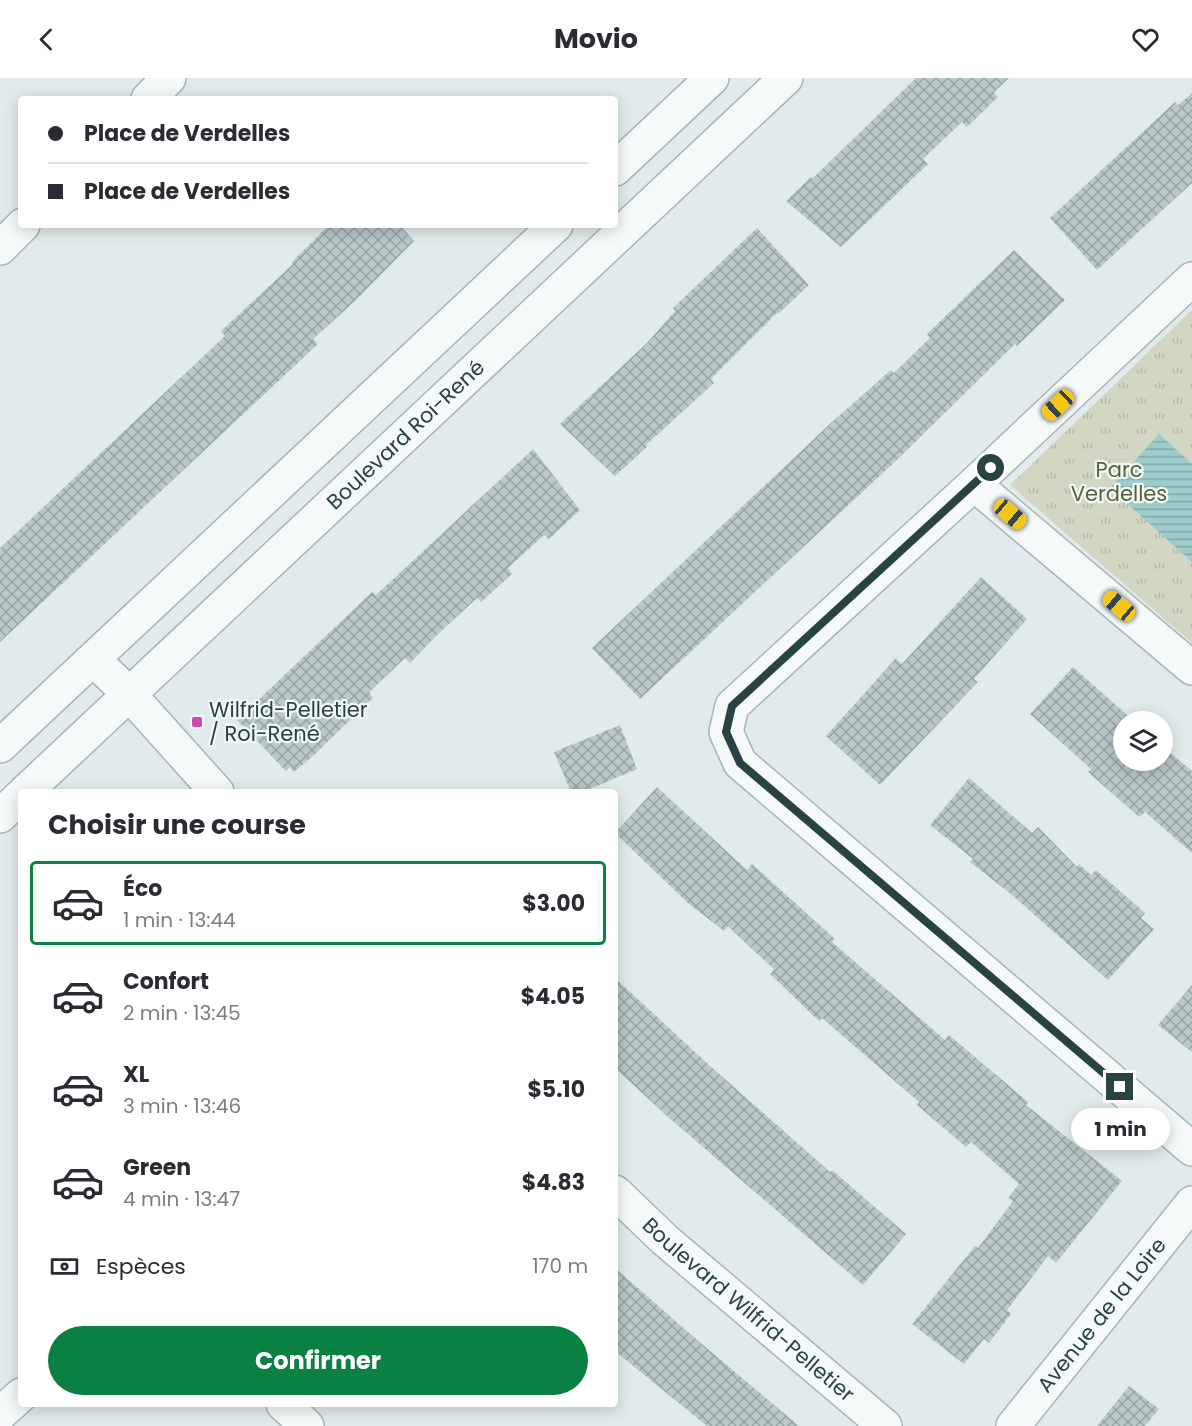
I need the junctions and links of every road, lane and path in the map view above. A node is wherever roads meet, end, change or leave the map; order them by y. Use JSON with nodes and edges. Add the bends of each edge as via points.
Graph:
{"nodes":[{"id":1,"x":169,"y":78,"type":"edge"},
{"id":2,"x":712,"y":78,"type":"edge"},
{"id":3,"x":786,"y":78,"type":"edge"},
{"id":4,"x":151,"y":96,"type":"edge"},
{"id":5,"x":618,"y":166,"type":"edge"},
{"id":6,"x":20,"y":228,"type":"edge"},
{"id":7,"x":553,"y":228,"type":"edge"},
{"id":8,"x":0,"y":248,"type":"edge"},
{"id":9,"x":1192,"y":279,"type":"edge"},
{"id":10,"x":974,"y":484,"type":"junction"},
{"id":11,"x":93,"y":660,"type":"junction"},
{"id":12,"x":1192,"y":668,"type":"edge"},
{"id":13,"x":129,"y":694,"type":"junction"},
{"id":14,"x":0,"y":746,"type":"edge"},
{"id":15,"x":28,"y":789,"type":"edge"},
{"id":16,"x":214,"y":789,"type":"edge"},
{"id":17,"x":18,"y":799,"type":"edge"},
{"id":18,"x":0,"y":816,"type":"edge"},
{"id":19,"x":1192,"y":1149,"type":"edge"},
{"id":20,"x":618,"y":1195,"type":"edge"},
{"id":21,"x":1192,"y":1203,"type":"edge"},
{"id":22,"x":18,"y":1398,"type":"edge"},
{"id":23,"x":286,"y":1407,"type":"edge"},
{"id":24,"x":0,"y":1414,"type":"edge"},
{"id":25,"x":307,"y":1426,"type":"edge"},
{"id":26,"x":885,"y":1426,"type":"edge"},
{"id":27,"x":1013,"y":1426,"type":"edge"}],
"edges":[{"from":1,"to":4,"type":"street"},
{"from":2,"to":5,"type":"street"},
{"from":3,"to":13,"type":"street","name":"Boulevard Roi-René"},
{"from":6,"to":8,"type":"street"},
{"from":7,"to":11,"type":"street"},
{"from":9,"to":10,"type":"street"},
{"from":10,"to":12,"type":"street"},
{"from":10,"to":19,"type":"street","via":[[732,706],[726,732],[740,763]]},
{"from":11,"to":13,"type":"street"},
{"from":11,"to":14,"type":"street"},
{"from":13,"to":15,"type":"street","name":"Boulevard Roi-René"},
{"from":13,"to":16,"type":"street"},
{"from":17,"to":18,"type":"street"},
{"from":20,"to":26,"type":"street","name":"Boulevard Wilfrid-Pelletier","via":[[665,1240]]},
{"from":21,"to":27,"type":"street","name":"Avenue de la Loire"},
{"from":22,"to":24,"type":"street"},
{"from":23,"to":25,"type":"street"}]}
